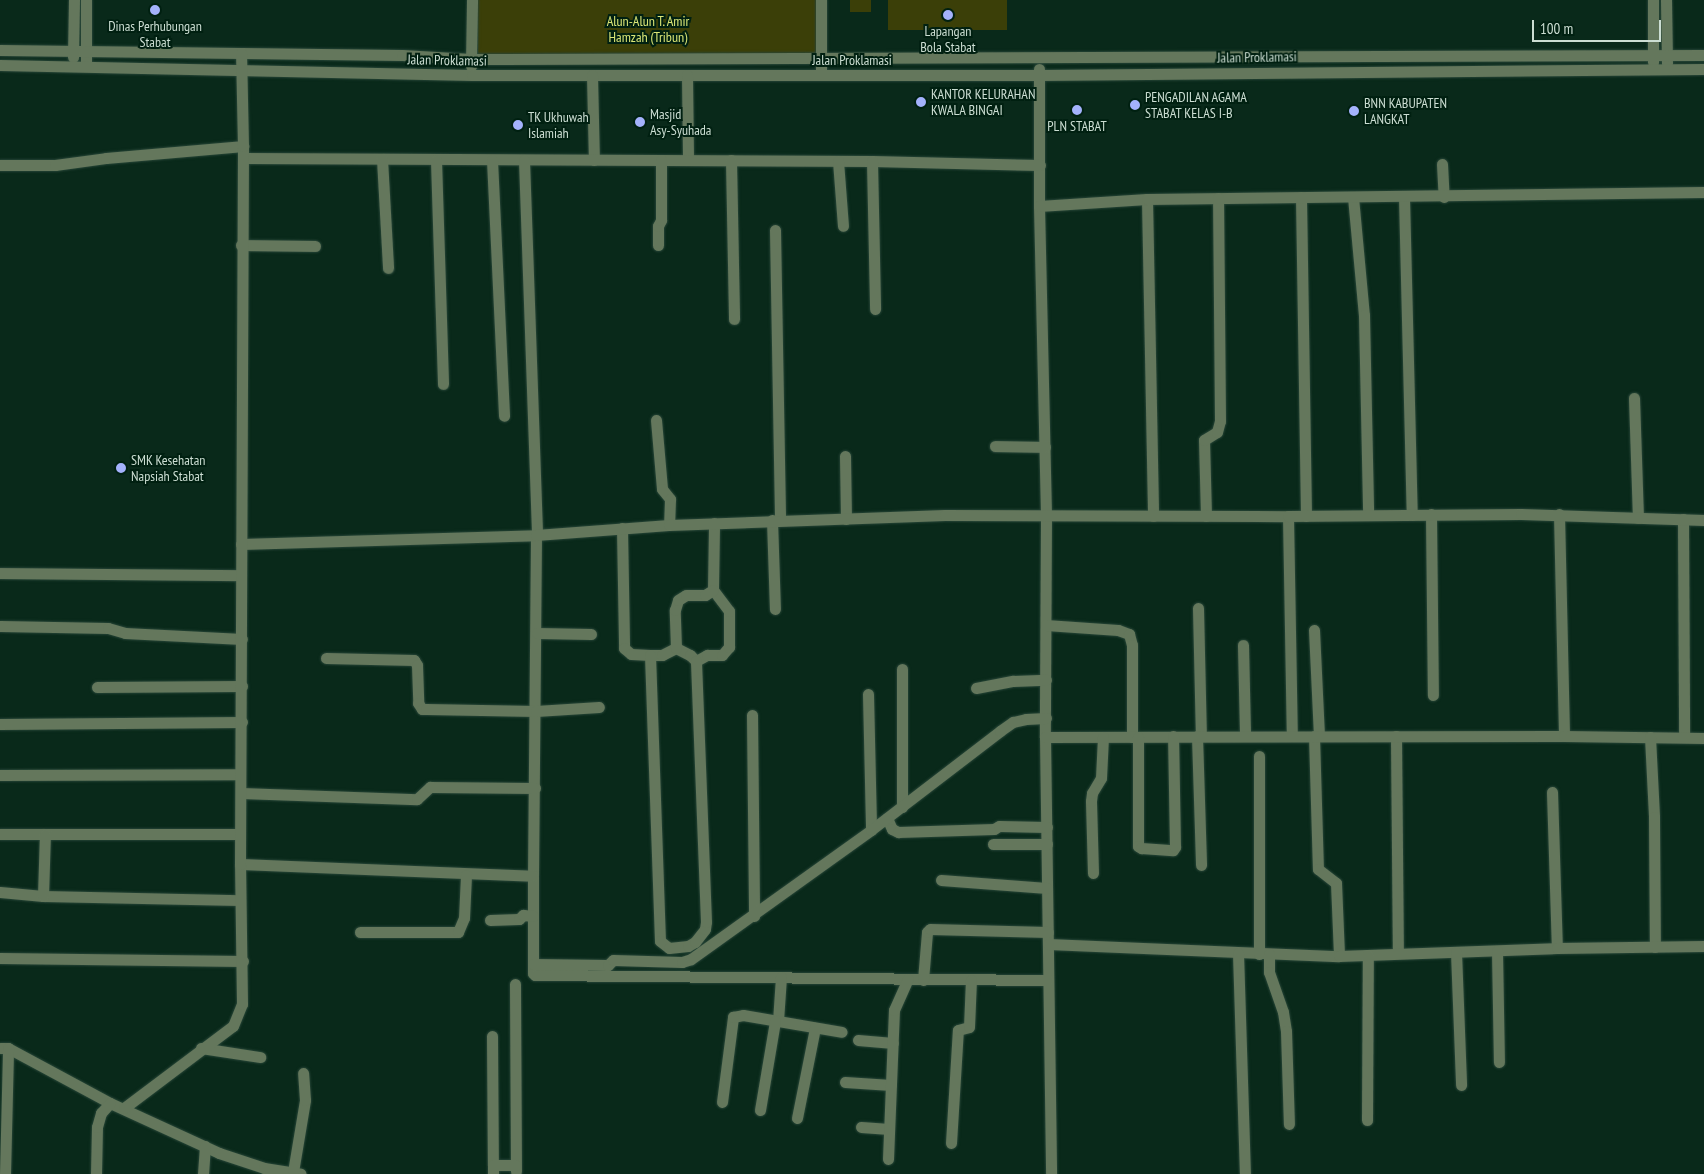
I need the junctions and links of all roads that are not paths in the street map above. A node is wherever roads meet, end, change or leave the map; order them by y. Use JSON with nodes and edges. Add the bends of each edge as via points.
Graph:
{"nodes":[{"id":1,"x":74,"y":0,"type":"edge"},
{"id":2,"x":86,"y":0,"type":"edge"},
{"id":3,"x":472,"y":0,"type":"edge"},
{"id":4,"x":821,"y":0,"type":"edge"},
{"id":5,"x":1653,"y":0,"type":"edge"},
{"id":6,"x":1666,"y":0,"type":"edge"},
{"id":7,"x":74,"y":49,"type":"junction"},
{"id":8,"x":0,"y":50,"type":"edge"},
{"id":9,"x":86,"y":50,"type":"junction"},
{"id":10,"x":241,"y":53,"type":"junction"},
{"id":11,"x":1704,"y":54,"type":"edge"},
{"id":12,"x":1666,"y":55,"type":"junction"},
{"id":13,"x":1652,"y":56,"type":"junction"},
{"id":14,"x":1038,"y":57,"type":"junction"},
{"id":15,"x":1347,"y":57,"type":"junction"},
{"id":16,"x":471,"y":59,"type":"junction"},
{"id":17,"x":820,"y":59,"type":"junction"},
{"id":18,"x":0,"y":65,"type":"edge"},
{"id":19,"x":73,"y":66,"type":"junction"},
{"id":20,"x":86,"y":66,"type":"junction"},
{"id":21,"x":1654,"y":68,"type":"junction"},
{"id":22,"x":1668,"y":69,"type":"junction"},
{"id":23,"x":1704,"y":69,"type":"edge"},
{"id":24,"x":241,"y":70,"type":"junction"},
{"id":25,"x":1349,"y":71,"type":"junction"},
{"id":26,"x":592,"y":75,"type":"junction"},
{"id":27,"x":687,"y":75,"type":"junction"},
{"id":28,"x":821,"y":75,"type":"junction"},
{"id":29,"x":1040,"y":75,"type":"junction"},
{"id":30,"x":472,"y":76,"type":"junction"},
{"id":31,"x":243,"y":152,"type":"junction"},
{"id":32,"x":382,"y":159,"type":"junction"},
{"id":33,"x":436,"y":160,"type":"junction"},
{"id":34,"x":492,"y":160,"type":"junction"},
{"id":35,"x":524,"y":160,"type":"junction"},
{"id":36,"x":594,"y":160,"type":"junction"},
{"id":37,"x":660,"y":160,"type":"junction"},
{"id":38,"x":688,"y":160,"type":"junction"},
{"id":39,"x":731,"y":160,"type":"junction"},
{"id":40,"x":838,"y":161,"type":"junction"},
{"id":41,"x":872,"y":161,"type":"junction"},
{"id":42,"x":1442,"y":164,"type":"dead end"},
{"id":43,"x":0,"y":165,"type":"edge"},
{"id":44,"x":1040,"y":165,"type":"junction"},
{"id":45,"x":1704,"y":192,"type":"edge"},
{"id":46,"x":1353,"y":197,"type":"junction"},
{"id":47,"x":1404,"y":197,"type":"junction"},
{"id":48,"x":1444,"y":197,"type":"junction"},
{"id":49,"x":1218,"y":198,"type":"junction"},
{"id":50,"x":1301,"y":198,"type":"junction"},
{"id":51,"x":1147,"y":199,"type":"junction"},
{"id":52,"x":1039,"y":206,"type":"junction"},
{"id":53,"x":843,"y":226,"type":"dead end"},
{"id":54,"x":775,"y":230,"type":"dead end"},
{"id":55,"x":241,"y":245,"type":"junction"},
{"id":56,"x":314,"y":246,"type":"dead end"},
{"id":57,"x":658,"y":246,"type":"dead end"},
{"id":58,"x":388,"y":268,"type":"dead end"},
{"id":59,"x":875,"y":309,"type":"dead end"},
{"id":60,"x":734,"y":319,"type":"dead end"},
{"id":61,"x":443,"y":384,"type":"dead end"},
{"id":62,"x":1634,"y":398,"type":"dead end"},
{"id":63,"x":504,"y":416,"type":"dead end"},
{"id":64,"x":656,"y":420,"type":"dead end"},
{"id":65,"x":994,"y":446,"type":"dead end"},
{"id":66,"x":1045,"y":447,"type":"junction"},
{"id":67,"x":845,"y":456,"type":"dead end"},
{"id":68,"x":1368,"y":514,"type":"junction"},
{"id":69,"x":1431,"y":514,"type":"junction"},
{"id":70,"x":1559,"y":514,"type":"junction"},
{"id":71,"x":1046,"y":515,"type":"junction"},
{"id":72,"x":1412,"y":515,"type":"junction"},
{"id":73,"x":1153,"y":516,"type":"junction"},
{"id":74,"x":1206,"y":516,"type":"junction"},
{"id":75,"x":1288,"y":516,"type":"junction"},
{"id":76,"x":1306,"y":516,"type":"junction"},
{"id":77,"x":1638,"y":518,"type":"junction"},
{"id":78,"x":846,"y":519,"type":"junction"},
{"id":79,"x":1683,"y":519,"type":"junction"},
{"id":80,"x":776,"y":520,"type":"junction"},
{"id":81,"x":1704,"y":520,"type":"edge"},
{"id":82,"x":714,"y":523,"type":"junction"},
{"id":83,"x":669,"y":525,"type":"junction"},
{"id":84,"x":622,"y":528,"type":"junction"},
{"id":85,"x":537,"y":535,"type":"junction"},
{"id":86,"x":241,"y":544,"type":"junction"},
{"id":87,"x":0,"y":573,"type":"edge"},
{"id":88,"x":242,"y":575,"type":"junction"},
{"id":89,"x":714,"y":590,"type":"junction"},
{"id":90,"x":775,"y":608,"type":"dead end"},
{"id":91,"x":1198,"y":608,"type":"dead end"},
{"id":92,"x":1046,"y":625,"type":"junction"},
{"id":93,"x":0,"y":626,"type":"edge"},
{"id":94,"x":1314,"y":630,"type":"dead end"},
{"id":95,"x":537,"y":633,"type":"junction"},
{"id":96,"x":592,"y":634,"type":"dead end"},
{"id":97,"x":242,"y":639,"type":"junction"},
{"id":98,"x":1243,"y":645,"type":"dead end"},
{"id":99,"x":676,"y":648,"type":"junction"},
{"id":100,"x":650,"y":655,"type":"junction"},
{"id":101,"x":326,"y":658,"type":"dead end"},
{"id":102,"x":696,"y":661,"type":"junction"},
{"id":103,"x":902,"y":669,"type":"dead end"},
{"id":104,"x":1046,"y":680,"type":"junction"},
{"id":105,"x":97,"y":686,"type":"dead end"},
{"id":106,"x":242,"y":686,"type":"junction"},
{"id":107,"x":976,"y":688,"type":"dead end"},
{"id":108,"x":868,"y":694,"type":"dead end"},
{"id":109,"x":1433,"y":695,"type":"dead end"},
{"id":110,"x":599,"y":707,"type":"dead end"},
{"id":111,"x":536,"y":711,"type":"junction"},
{"id":112,"x":752,"y":715,"type":"dead end"},
{"id":113,"x":1046,"y":718,"type":"junction"},
{"id":114,"x":242,"y":722,"type":"junction"},
{"id":115,"x":0,"y":724,"type":"edge"},
{"id":116,"x":1292,"y":730,"type":"junction"},
{"id":117,"x":1245,"y":731,"type":"junction"},
{"id":118,"x":1318,"y":731,"type":"junction"},
{"id":119,"x":1200,"y":732,"type":"junction"},
{"id":120,"x":1173,"y":736,"type":"junction"},
{"id":121,"x":1396,"y":736,"type":"junction"},
{"id":122,"x":1564,"y":736,"type":"junction"},
{"id":123,"x":1046,"y":737,"type":"junction"},
{"id":124,"x":1103,"y":737,"type":"junction"},
{"id":125,"x":1135,"y":737,"type":"junction"},
{"id":126,"x":1650,"y":737,"type":"junction"},
{"id":127,"x":1684,"y":737,"type":"junction"},
{"id":128,"x":1704,"y":738,"type":"edge"},
{"id":129,"x":1259,"y":756,"type":"dead end"},
{"id":130,"x":240,"y":774,"type":"junction"},
{"id":131,"x":0,"y":775,"type":"edge"},
{"id":132,"x":535,"y":788,"type":"junction"},
{"id":133,"x":1552,"y":792,"type":"dead end"},
{"id":134,"x":240,"y":793,"type":"junction"},
{"id":135,"x":902,"y":806,"type":"junction"},
{"id":136,"x":889,"y":823,"type":"junction"},
{"id":137,"x":1047,"y":826,"type":"junction"},
{"id":138,"x":871,"y":830,"type":"junction"},
{"id":139,"x":0,"y":834,"type":"edge"},
{"id":140,"x":45,"y":834,"type":"junction"},
{"id":141,"x":240,"y":834,"type":"junction"},
{"id":142,"x":993,"y":844,"type":"dead end"},
{"id":143,"x":1047,"y":844,"type":"junction"},
{"id":144,"x":240,"y":864,"type":"junction"},
{"id":145,"x":1201,"y":865,"type":"dead end"},
{"id":146,"x":1093,"y":873,"type":"dead end"},
{"id":147,"x":466,"y":875,"type":"junction"},
{"id":148,"x":533,"y":876,"type":"junction"},
{"id":149,"x":941,"y":880,"type":"dead end"},
{"id":150,"x":1047,"y":888,"type":"junction"},
{"id":151,"x":0,"y":892,"type":"edge"},
{"id":152,"x":43,"y":896,"type":"junction"},
{"id":153,"x":240,"y":900,"type":"junction"},
{"id":154,"x":533,"y":916,"type":"junction"},
{"id":155,"x":754,"y":916,"type":"junction"},
{"id":156,"x":490,"y":920,"type":"dead end"},
{"id":157,"x":360,"y":932,"type":"dead end"},
{"id":158,"x":1048,"y":938,"type":"junction"},
{"id":159,"x":1704,"y":946,"type":"edge"},
{"id":160,"x":1655,"y":947,"type":"junction"},
{"id":161,"x":1557,"y":948,"type":"junction"},
{"id":162,"x":1497,"y":951,"type":"junction"},
{"id":163,"x":1456,"y":952,"type":"junction"},
{"id":164,"x":1238,"y":953,"type":"junction"},
{"id":165,"x":1398,"y":953,"type":"junction"},
{"id":166,"x":1264,"y":954,"type":"junction"},
{"id":167,"x":1368,"y":955,"type":"junction"},
{"id":168,"x":1339,"y":956,"type":"junction"},
{"id":169,"x":0,"y":958,"type":"edge"},
{"id":170,"x":243,"y":961,"type":"junction"},
{"id":171,"x":533,"y":967,"type":"junction"},
{"id":172,"x":781,"y":977,"type":"junction"},
{"id":173,"x":908,"y":978,"type":"junction"},
{"id":174,"x":923,"y":980,"type":"junction"},
{"id":175,"x":971,"y":980,"type":"junction"},
{"id":176,"x":1048,"y":980,"type":"junction"},
{"id":177,"x":515,"y":984,"type":"dead end"},
{"id":178,"x":776,"y":1021,"type":"junction"},
{"id":179,"x":816,"y":1028,"type":"junction"},
{"id":180,"x":842,"y":1032,"type":"dead end"},
{"id":181,"x":492,"y":1036,"type":"dead end"},
{"id":182,"x":858,"y":1040,"type":"dead end"},
{"id":183,"x":893,"y":1043,"type":"junction"},
{"id":184,"x":4,"y":1048,"type":"edge"},
{"id":185,"x":201,"y":1048,"type":"junction"},
{"id":186,"x":260,"y":1057,"type":"dead end"},
{"id":187,"x":1499,"y":1062,"type":"dead end"},
{"id":188,"x":303,"y":1074,"type":"dead end"},
{"id":189,"x":845,"y":1082,"type":"dead end"},
{"id":190,"x":891,"y":1085,"type":"junction"},
{"id":191,"x":1461,"y":1085,"type":"dead end"},
{"id":192,"x":722,"y":1102,"type":"dead end"},
{"id":193,"x":110,"y":1104,"type":"junction"},
{"id":194,"x":124,"y":1108,"type":"junction"},
{"id":195,"x":760,"y":1110,"type":"dead end"},
{"id":196,"x":796,"y":1118,"type":"dead end"},
{"id":197,"x":1367,"y":1120,"type":"dead end"},
{"id":198,"x":1289,"y":1124,"type":"dead end"},
{"id":199,"x":861,"y":1127,"type":"dead end"},
{"id":200,"x":889,"y":1129,"type":"junction"},
{"id":201,"x":951,"y":1143,"type":"dead end"},
{"id":202,"x":205,"y":1146,"type":"junction"},
{"id":203,"x":888,"y":1160,"type":"dead end"},
{"id":204,"x":493,"y":1169,"type":"edge"},
{"id":205,"x":297,"y":1173,"type":"edge"},
{"id":206,"x":5,"y":1174,"type":"edge"},
{"id":207,"x":96,"y":1174,"type":"edge"},
{"id":208,"x":203,"y":1174,"type":"edge"},
{"id":209,"x":1051,"y":1174,"type":"edge"},
{"id":210,"x":1245,"y":1174,"type":"edge"}],
"edges":[{"from":1,"to":7,"type":"street"},
{"from":2,"to":9,"type":"street"},
{"from":3,"to":16,"type":"street"},
{"from":4,"to":17,"type":"street"},
{"from":5,"to":13,"type":"street"},
{"from":6,"to":12,"type":"street"},
{"from":7,"to":8,"type":"street","name":"Jalan Proklamasi"},
{"from":7,"to":9,"type":"street","name":"Jalan Proklamasi"},
{"from":7,"to":19,"type":"street"},
{"from":9,"to":10,"type":"street","name":"Jalan Proklamasi"},
{"from":9,"to":20,"type":"street"},
{"from":10,"to":16,"type":"street","name":"Jalan Proklamasi"},
{"from":10,"to":24,"type":"street"},
{"from":11,"to":12,"type":"street","name":"Jalan Proklamasi"},
{"from":12,"to":13,"type":"street","name":"Jalan Proklamasi"},
{"from":12,"to":22,"type":"street"},
{"from":13,"to":15,"type":"street","name":"Jalan Proklamasi"},
{"from":13,"to":21,"type":"street"},
{"from":14,"to":15,"type":"street","name":"Jalan Proklamasi"},
{"from":14,"to":17,"type":"street","name":"Jalan Proklamasi"},
{"from":14,"to":29,"type":"street"},
{"from":15,"to":25,"type":"street"},
{"from":16,"to":17,"type":"street","name":"Jalan Proklamasi"},
{"from":16,"to":30,"type":"street"},
{"from":17,"to":28,"type":"street"},
{"from":18,"to":19,"type":"street","name":"Jalan Proklamasi"},
{"from":19,"to":20,"type":"street","name":"Jalan Proklamasi"},
{"from":20,"to":24,"type":"street","name":"Jalan Proklamasi"},
{"from":21,"to":22,"type":"street","name":"Jalan Proklamasi"},
{"from":21,"to":25,"type":"street","name":"Jalan Proklamasi"},
{"from":22,"to":23,"type":"street","name":"Jalan Proklamasi"},
{"from":24,"to":30,"type":"street","name":"Jalan Proklamasi"},
{"from":24,"to":31,"type":"street"},
{"from":25,"to":29,"type":"street","name":"Jalan Proklamasi"},
{"from":26,"to":27,"type":"street","name":"Jalan Proklamasi"},
{"from":26,"to":30,"type":"street","name":"Jalan Proklamasi"},
{"from":26,"to":36,"type":"street"},
{"from":27,"to":28,"type":"street","name":"Jalan Proklamasi"},
{"from":27,"to":38,"type":"street"},
{"from":28,"to":29,"type":"street","name":"Jalan Proklamasi"},
{"from":29,"to":44,"type":"street"},
{"from":31,"to":32,"type":"street"},
{"from":31,"to":43,"type":"street","via":[[106,158],[56,165]]},
{"from":31,"to":55,"type":"street"},
{"from":32,"to":33,"type":"street"},
{"from":32,"to":58,"type":"street"},
{"from":33,"to":34,"type":"street"},
{"from":33,"to":61,"type":"street"},
{"from":34,"to":35,"type":"street"},
{"from":34,"to":63,"type":"street"},
{"from":35,"to":36,"type":"street"},
{"from":35,"to":85,"type":"street"},
{"from":36,"to":37,"type":"street"},
{"from":37,"to":38,"type":"street"},
{"from":37,"to":57,"type":"street"},
{"from":38,"to":39,"type":"street"},
{"from":39,"to":40,"type":"street"},
{"from":39,"to":60,"type":"street"},
{"from":40,"to":41,"type":"street"},
{"from":40,"to":53,"type":"street"},
{"from":41,"to":44,"type":"street"},
{"from":41,"to":59,"type":"street"},
{"from":42,"to":48,"type":"street"},
{"from":44,"to":52,"type":"street"},
{"from":45,"to":48,"type":"street"},
{"from":46,"to":47,"type":"street"},
{"from":46,"to":50,"type":"street"},
{"from":46,"to":68,"type":"street","via":[[1364,315]]},
{"from":47,"to":48,"type":"street"},
{"from":47,"to":72,"type":"street"},
{"from":49,"to":50,"type":"street"},
{"from":49,"to":51,"type":"street"},
{"from":49,"to":74,"type":"street","via":[[1220,421],[1216,432],[1204,440]]},
{"from":50,"to":76,"type":"street"},
{"from":51,"to":52,"type":"street"},
{"from":51,"to":73,"type":"street"},
{"from":52,"to":66,"type":"street"},
{"from":54,"to":80,"type":"street"},
{"from":55,"to":56,"type":"street"},
{"from":55,"to":86,"type":"street"},
{"from":62,"to":77,"type":"street"},
{"from":64,"to":83,"type":"street","via":[[662,489],[670,499]]},
{"from":65,"to":66,"type":"street"},
{"from":66,"to":71,"type":"street"},
{"from":67,"to":78,"type":"street"},
{"from":68,"to":72,"type":"street"},
{"from":68,"to":76,"type":"street"},
{"from":69,"to":70,"type":"street"},
{"from":69,"to":72,"type":"street"},
{"from":69,"to":109,"type":"street"},
{"from":70,"to":77,"type":"street"},
{"from":70,"to":122,"type":"street"},
{"from":71,"to":73,"type":"street"},
{"from":71,"to":78,"type":"street"},
{"from":71,"to":92,"type":"street"},
{"from":73,"to":74,"type":"street"},
{"from":74,"to":75,"type":"street"},
{"from":75,"to":76,"type":"street"},
{"from":75,"to":116,"type":"street"},
{"from":77,"to":79,"type":"street"},
{"from":78,"to":80,"type":"street"},
{"from":79,"to":81,"type":"street"},
{"from":79,"to":127,"type":"street"},
{"from":80,"to":82,"type":"street"},
{"from":80,"to":90,"type":"street"},
{"from":82,"to":83,"type":"street"},
{"from":82,"to":89,"type":"street"},
{"from":83,"to":84,"type":"street"},
{"from":84,"to":85,"type":"street"},
{"from":84,"to":100,"type":"street","via":[[624,648],[631,654]]},
{"from":85,"to":86,"type":"street"},
{"from":85,"to":95,"type":"street"},
{"from":86,"to":88,"type":"street"},
{"from":87,"to":88,"type":"street"},
{"from":88,"to":97,"type":"street"},
{"from":89,"to":99,"type":"street","via":[[705,595],[686,595],[678,600],[675,610]]},
{"from":89,"to":102,"type":"street","via":[[729,611],[729,647],[722,655],[707,655]]},
{"from":91,"to":119,"type":"street"},
{"from":92,"to":104,"type":"street"},
{"from":92,"to":125,"type":"street","via":[[1118,630],[1132,639]]},
{"from":93,"to":97,"type":"street","via":[[108,628],[125,633]]},
{"from":94,"to":118,"type":"street"},
{"from":95,"to":96,"type":"street"},
{"from":95,"to":111,"type":"street"},
{"from":97,"to":106,"type":"street"},
{"from":98,"to":117,"type":"street"},
{"from":99,"to":100,"type":"street","via":[[662,655]]},
{"from":99,"to":102,"type":"street"},
{"from":100,"to":102,"type":"street","via":[[660,941],[668,948],[695,942],[706,922]]},
{"from":101,"to":111,"type":"street","via":[[414,660],[417,665],[418,703],[422,709]]},
{"from":103,"to":135,"type":"street"},
{"from":104,"to":107,"type":"street","via":[[1013,681]]},
{"from":104,"to":113,"type":"street"},
{"from":105,"to":106,"type":"street"},
{"from":106,"to":114,"type":"street"},
{"from":108,"to":138,"type":"street"},
{"from":110,"to":111,"type":"street"},
{"from":111,"to":132,"type":"street"},
{"from":112,"to":155,"type":"street"},
{"from":113,"to":123,"type":"street"},
{"from":113,"to":135,"type":"street","via":[[1013,722]]},
{"from":114,"to":115,"type":"street"},
{"from":114,"to":130,"type":"street"},
{"from":116,"to":117,"type":"street"},
{"from":116,"to":118,"type":"street"},
{"from":117,"to":119,"type":"street"},
{"from":118,"to":121,"type":"street"},
{"from":118,"to":168,"type":"street","via":[[1318,869],[1336,883]]},
{"from":119,"to":120,"type":"street"},
{"from":119,"to":145,"type":"street"},
{"from":120,"to":125,"type":"street"},
{"from":120,"to":125,"type":"street","via":[[1173,850],[1138,846]]},
{"from":121,"to":122,"type":"street"},
{"from":121,"to":165,"type":"street"},
{"from":122,"to":126,"type":"street"},
{"from":123,"to":124,"type":"street"},
{"from":123,"to":137,"type":"street"},
{"from":124,"to":125,"type":"street"},
{"from":124,"to":146,"type":"street","via":[[1101,778],[1091,801]]},
{"from":126,"to":127,"type":"street"},
{"from":126,"to":160,"type":"street"},
{"from":127,"to":128,"type":"street"},
{"from":129,"to":166,"type":"street"},
{"from":130,"to":131,"type":"street"},
{"from":130,"to":134,"type":"street"},
{"from":132,"to":134,"type":"street","via":[[430,786],[417,799]]},
{"from":132,"to":148,"type":"street"},
{"from":133,"to":161,"type":"street"},
{"from":134,"to":141,"type":"street"},
{"from":135,"to":136,"type":"street"},
{"from":136,"to":137,"type":"street","via":[[898,832]]},
{"from":136,"to":138,"type":"street"},
{"from":137,"to":143,"type":"street"},
{"from":138,"to":155,"type":"street"},
{"from":139,"to":140,"type":"street"},
{"from":140,"to":141,"type":"street"},
{"from":140,"to":152,"type":"street"},
{"from":141,"to":144,"type":"street"},
{"from":142,"to":143,"type":"street"},
{"from":143,"to":150,"type":"street"},
{"from":144,"to":147,"type":"street"},
{"from":144,"to":153,"type":"street"},
{"from":147,"to":148,"type":"street"},
{"from":147,"to":157,"type":"street","via":[[464,918],[458,932]]},
{"from":148,"to":154,"type":"street"},
{"from":149,"to":150,"type":"street"},
{"from":150,"to":158,"type":"street"},
{"from":151,"to":152,"type":"street"},
{"from":152,"to":153,"type":"street"},
{"from":153,"to":170,"type":"street"},
{"from":154,"to":156,"type":"street"},
{"from":154,"to":171,"type":"street"},
{"from":155,"to":171,"type":"street","via":[[703,952],[682,962],[613,960],[608,965]]},
{"from":158,"to":164,"type":"street"},
{"from":158,"to":174,"type":"street","via":[[930,929],[927,932]]},
{"from":158,"to":176,"type":"street"},
{"from":159,"to":160,"type":"street"},
{"from":160,"to":161,"type":"street"},
{"from":161,"to":162,"type":"street"},
{"from":162,"to":163,"type":"street"},
{"from":162,"to":187,"type":"street"},
{"from":163,"to":165,"type":"street"},
{"from":163,"to":191,"type":"street"},
{"from":164,"to":166,"type":"street"},
{"from":164,"to":210,"type":"street"},
{"from":165,"to":167,"type":"street"},
{"from":166,"to":168,"type":"street"},
{"from":166,"to":198,"type":"street","via":[[1286,1030]]},
{"from":167,"to":168,"type":"street"},
{"from":167,"to":197,"type":"street"},
{"from":169,"to":170,"type":"street"},
{"from":170,"to":185,"type":"street","via":[[242,1004],[233,1026]]},
{"from":171,"to":172,"type":"street","via":[[538,976]]},
{"from":172,"to":173,"type":"street"},
{"from":172,"to":178,"type":"street"},
{"from":173,"to":174,"type":"street"},
{"from":173,"to":183,"type":"street","via":[[894,1010]]},
{"from":174,"to":175,"type":"street"},
{"from":175,"to":176,"type":"street"},
{"from":175,"to":201,"type":"street","via":[[969,1027],[958,1030]]},
{"from":176,"to":209,"type":"street"},
{"from":177,"to":204,"type":"street","via":[[516,1168]]},
{"from":178,"to":179,"type":"street"},
{"from":178,"to":192,"type":"street","via":[[742,1015],[734,1017]]},
{"from":178,"to":195,"type":"street"},
{"from":179,"to":180,"type":"street"},
{"from":179,"to":196,"type":"street"},
{"from":181,"to":204,"type":"street"},
{"from":182,"to":183,"type":"street"},
{"from":183,"to":190,"type":"street"},
{"from":184,"to":193,"type":"street"},
{"from":184,"to":206,"type":"street"},
{"from":185,"to":186,"type":"street"},
{"from":185,"to":194,"type":"street"},
{"from":188,"to":205,"type":"street","via":[[305,1100]]},
{"from":189,"to":190,"type":"street"},
{"from":190,"to":200,"type":"street"},
{"from":193,"to":194,"type":"street"},
{"from":193,"to":207,"type":"street","via":[[101,1113],[97,1128]]},
{"from":194,"to":202,"type":"street"},
{"from":199,"to":200,"type":"street"},
{"from":200,"to":203,"type":"street"},
{"from":202,"to":205,"type":"street","via":[[264,1168]]},
{"from":202,"to":208,"type":"street"}]}
